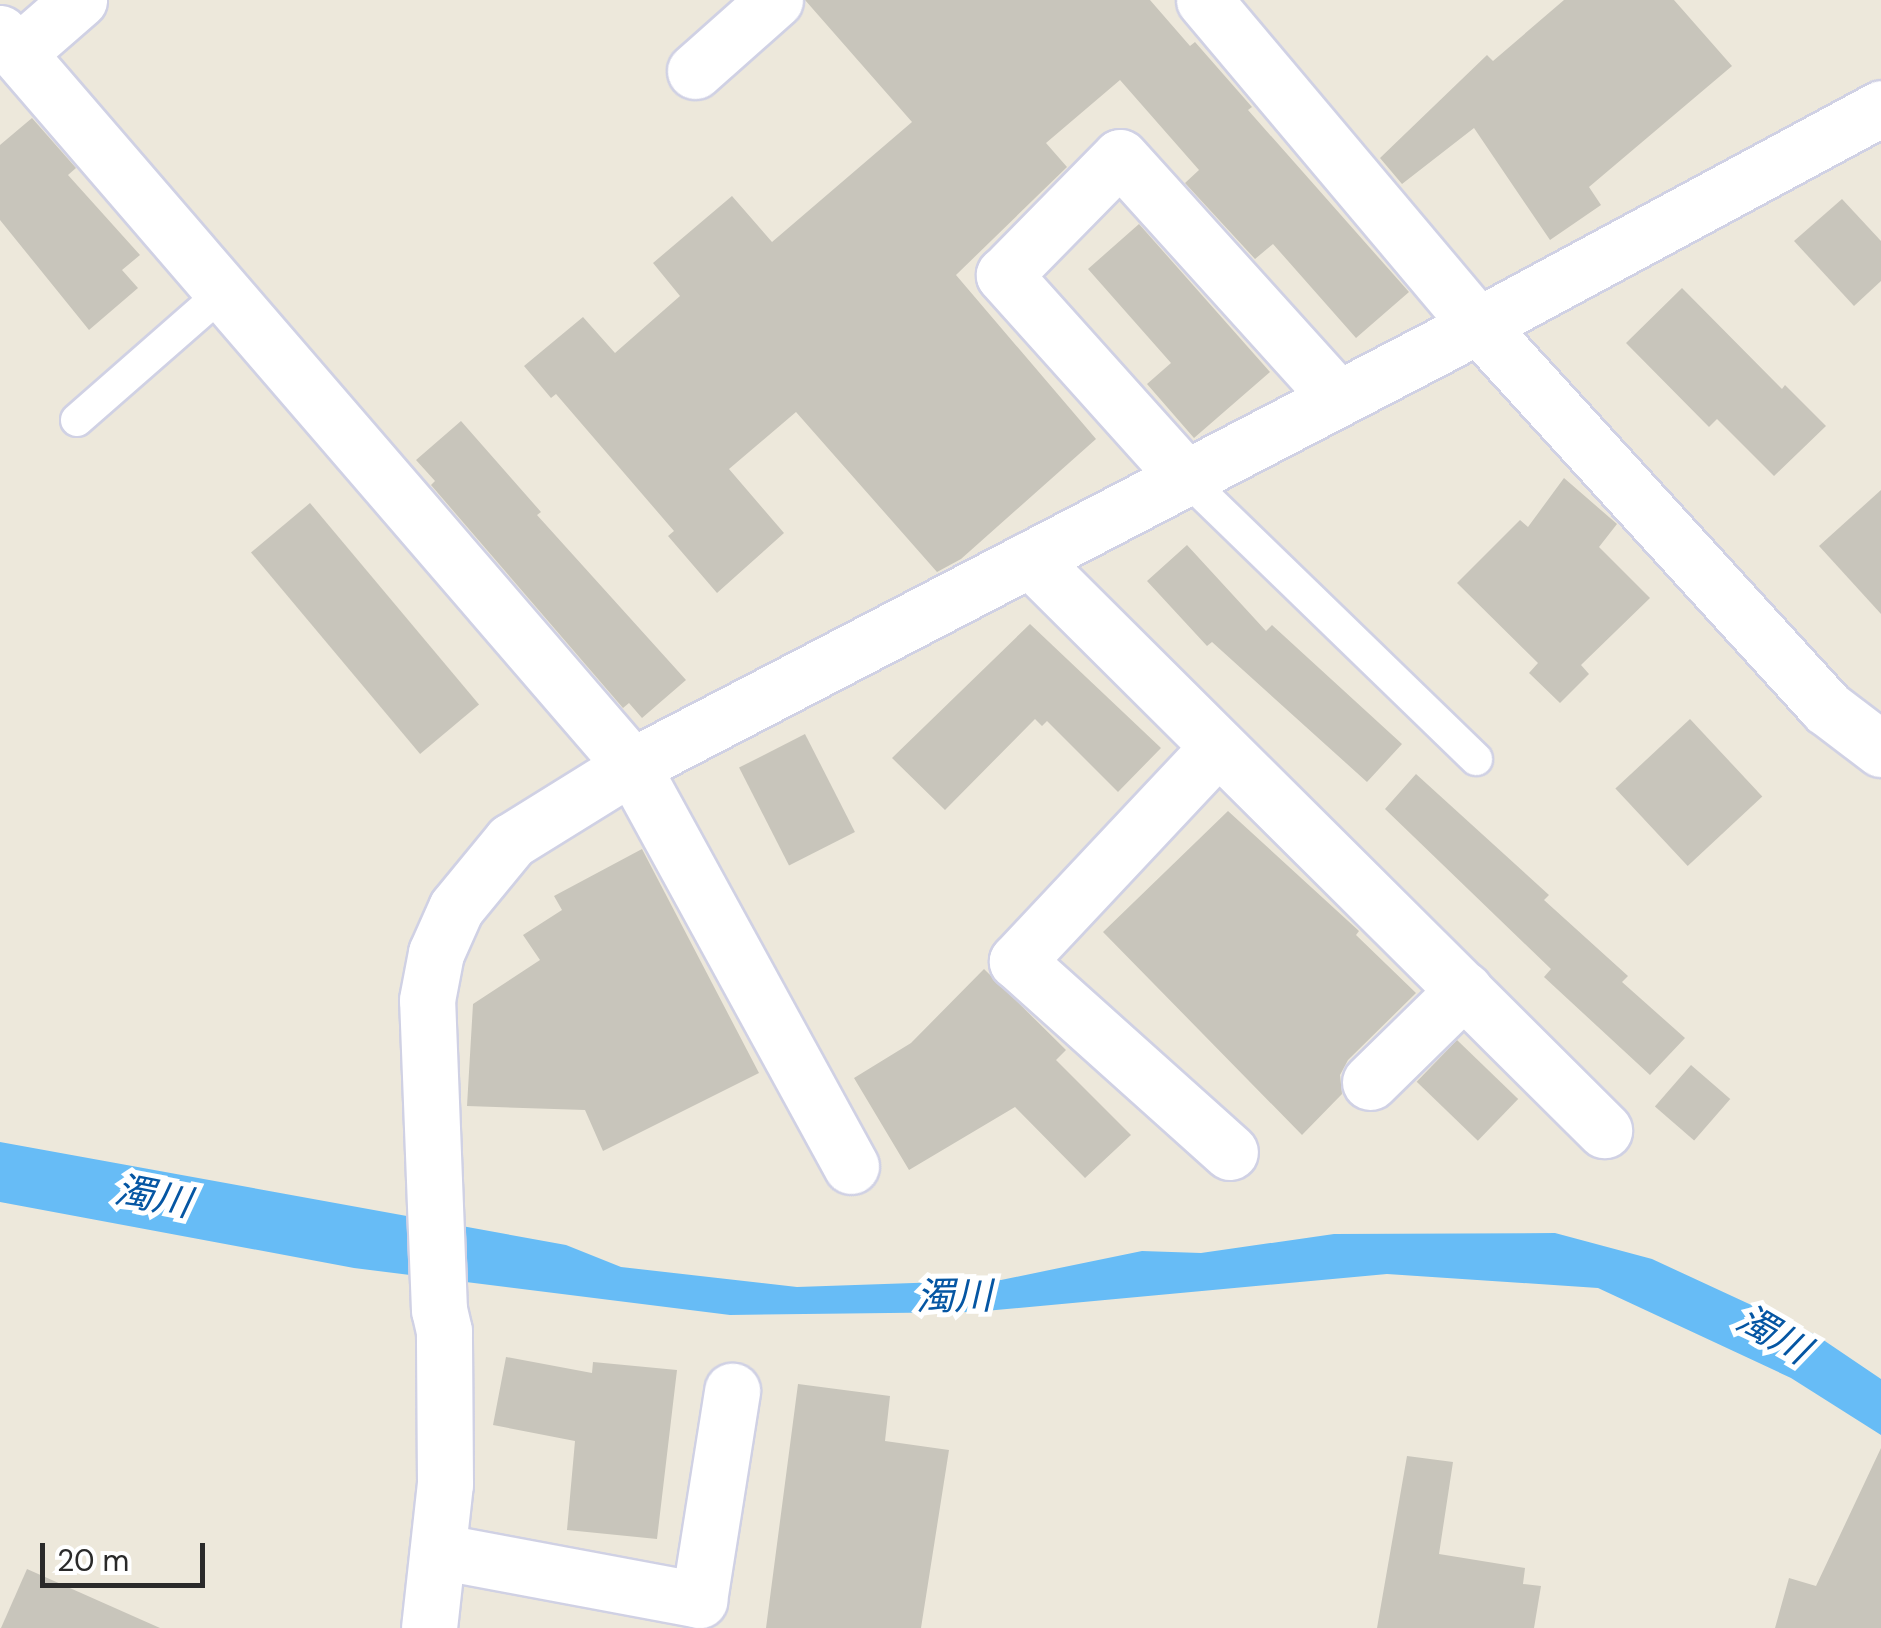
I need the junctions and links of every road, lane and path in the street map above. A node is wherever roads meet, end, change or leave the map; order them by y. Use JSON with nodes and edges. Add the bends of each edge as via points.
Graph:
{"nodes":[{"id":1,"x":79,"y":0,"type":"edge"},
{"id":2,"x":775,"y":0,"type":"edge"},
{"id":3,"x":1204,"y":0,"type":"edge"},
{"id":4,"x":9,"y":43,"type":"edge"},
{"id":5,"x":695,"y":71,"type":"dead end"},
{"id":6,"x":1881,"y":108,"type":"edge"},
{"id":7,"x":222,"y":293,"type":"junction"},
{"id":8,"x":1478,"y":325,"type":"junction"},
{"id":9,"x":1338,"y":398,"type":"junction"},
{"id":10,"x":77,"y":420,"type":"dead end"},
{"id":11,"x":1186,"y":478,"type":"junction"},
{"id":12,"x":1030,"y":560,"type":"junction"},
{"id":13,"x":1218,"y":748,"type":"junction"},
{"id":14,"x":1881,"y":749,"type":"edge"},
{"id":15,"x":1476,"y":758,"type":"dead end"},
{"id":16,"x":632,"y":766,"type":"junction"},
{"id":17,"x":1464,"y":990,"type":"junction"},
{"id":18,"x":1370,"y":1082,"type":"dead end"},
{"id":19,"x":1604,"y":1130,"type":"dead end"},
{"id":20,"x":1230,"y":1152,"type":"dead end"},
{"id":21,"x":851,"y":1166,"type":"dead end"},
{"id":22,"x":732,"y":1391,"type":"dead end"},
{"id":23,"x":438,"y":1552,"type":"junction"},
{"id":24,"x":429,"y":1628,"type":"edge"}],
"edges":[{"from":1,"to":4,"type":"street"},
{"from":2,"to":5,"type":"street"},
{"from":3,"to":8,"type":"street"},
{"from":4,"to":7,"type":"street"},
{"from":6,"to":8,"type":"street"},
{"from":7,"to":10,"type":"lane"},
{"from":7,"to":16,"type":"street"},
{"from":8,"to":9,"type":"street"},
{"from":8,"to":14,"type":"street","via":[[1827,708]]},
{"from":9,"to":11,"type":"street"},
{"from":9,"to":11,"type":"street","via":[[1120,157],[1004,275]]},
{"from":11,"to":12,"type":"street"},
{"from":11,"to":15,"type":"lane"},
{"from":12,"to":13,"type":"street"},
{"from":12,"to":16,"type":"street"},
{"from":13,"to":17,"type":"street"},
{"from":13,"to":20,"type":"street","via":[[1018,961]]},
{"from":16,"to":21,"type":"street"},
{"from":16,"to":23,"type":"street","via":[[511,841],[456,908],[436,952],[427,1000],[444,1331],[445,1484]]},
{"from":17,"to":18,"type":"street"},
{"from":17,"to":19,"type":"street"},
{"from":22,"to":23,"type":"street","via":[[698,1600]]},
{"from":23,"to":24,"type":"street"}]}
